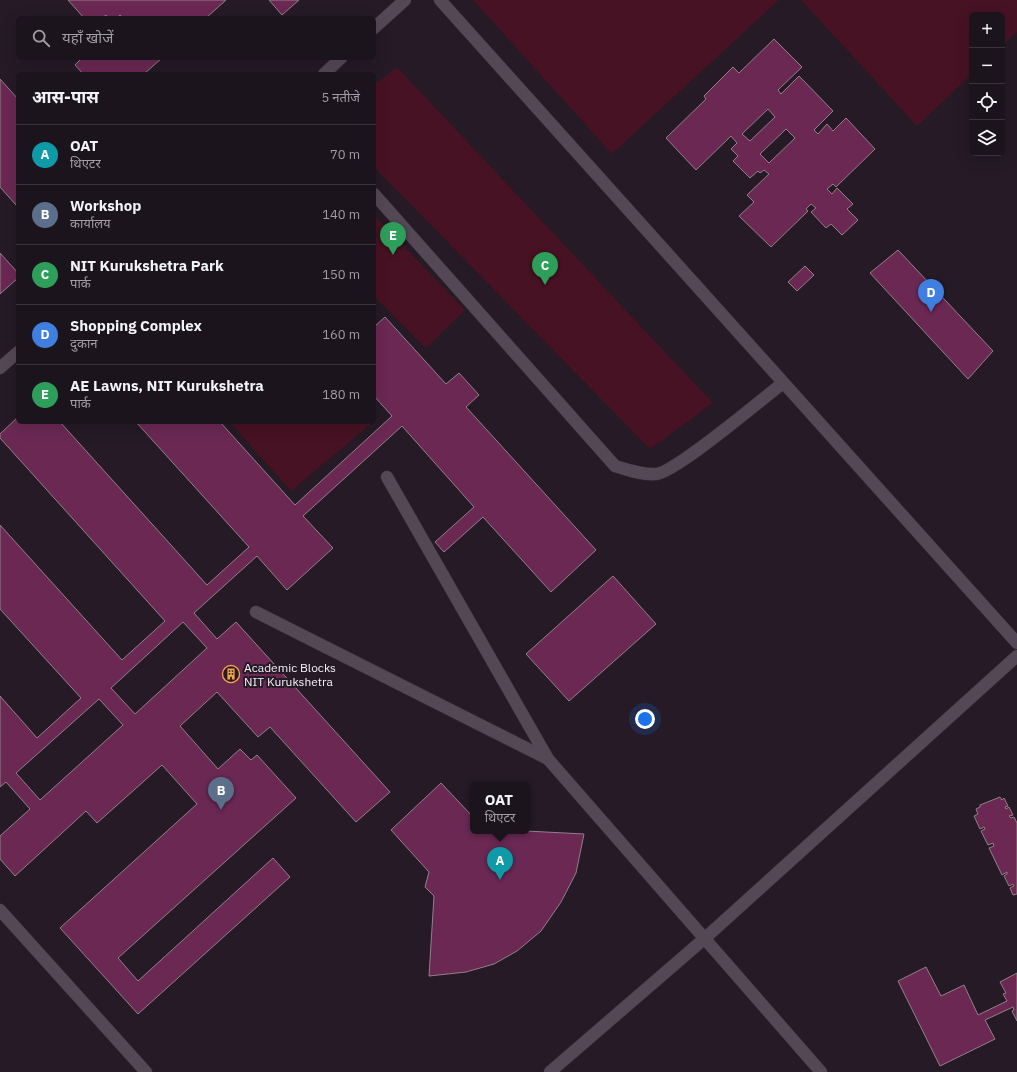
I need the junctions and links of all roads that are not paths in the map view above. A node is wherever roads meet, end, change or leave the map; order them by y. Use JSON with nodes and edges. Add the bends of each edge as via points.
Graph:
{"nodes":[{"id":1,"x":405,"y":0,"type":"edge"},
{"id":2,"x":440,"y":0,"type":"edge"},
{"id":3,"x":376,"y":26,"type":"edge"},
{"id":4,"x":339,"y":60,"type":"edge"},
{"id":5,"x":326,"y":72,"type":"edge"},
{"id":6,"x":376,"y":196,"type":"edge"},
{"id":7,"x":16,"y":354,"type":"edge"},
{"id":8,"x":0,"y":368,"type":"edge"},
{"id":9,"x":783,"y":383,"type":"junction"},
{"id":10,"x":387,"y":477,"type":"dead end"},
{"id":11,"x":256,"y":612,"type":"dead end"},
{"id":12,"x":1017,"y":643,"type":"edge"},
{"id":13,"x":1017,"y":656,"type":"edge"},
{"id":14,"x":548,"y":759,"type":"junction"},
{"id":15,"x":0,"y":910,"type":"edge"},
{"id":16,"x":704,"y":939,"type":"junction"},
{"id":17,"x":146,"y":1072,"type":"edge"},
{"id":18,"x":550,"y":1072,"type":"edge"},
{"id":19,"x":821,"y":1072,"type":"edge"}],
"edges":[{"from":1,"to":3,"type":"street"},
{"from":2,"to":9,"type":"street"},
{"from":4,"to":5,"type":"street"},
{"from":6,"to":9,"type":"street","via":[[614,466],[658,474],[684,460]]},
{"from":7,"to":8,"type":"street"},
{"from":9,"to":12,"type":"street"},
{"from":10,"to":14,"type":"street"},
{"from":11,"to":14,"type":"street"},
{"from":13,"to":16,"type":"street"},
{"from":14,"to":16,"type":"street"},
{"from":15,"to":17,"type":"street"},
{"from":16,"to":18,"type":"street"},
{"from":16,"to":19,"type":"street"}]}
